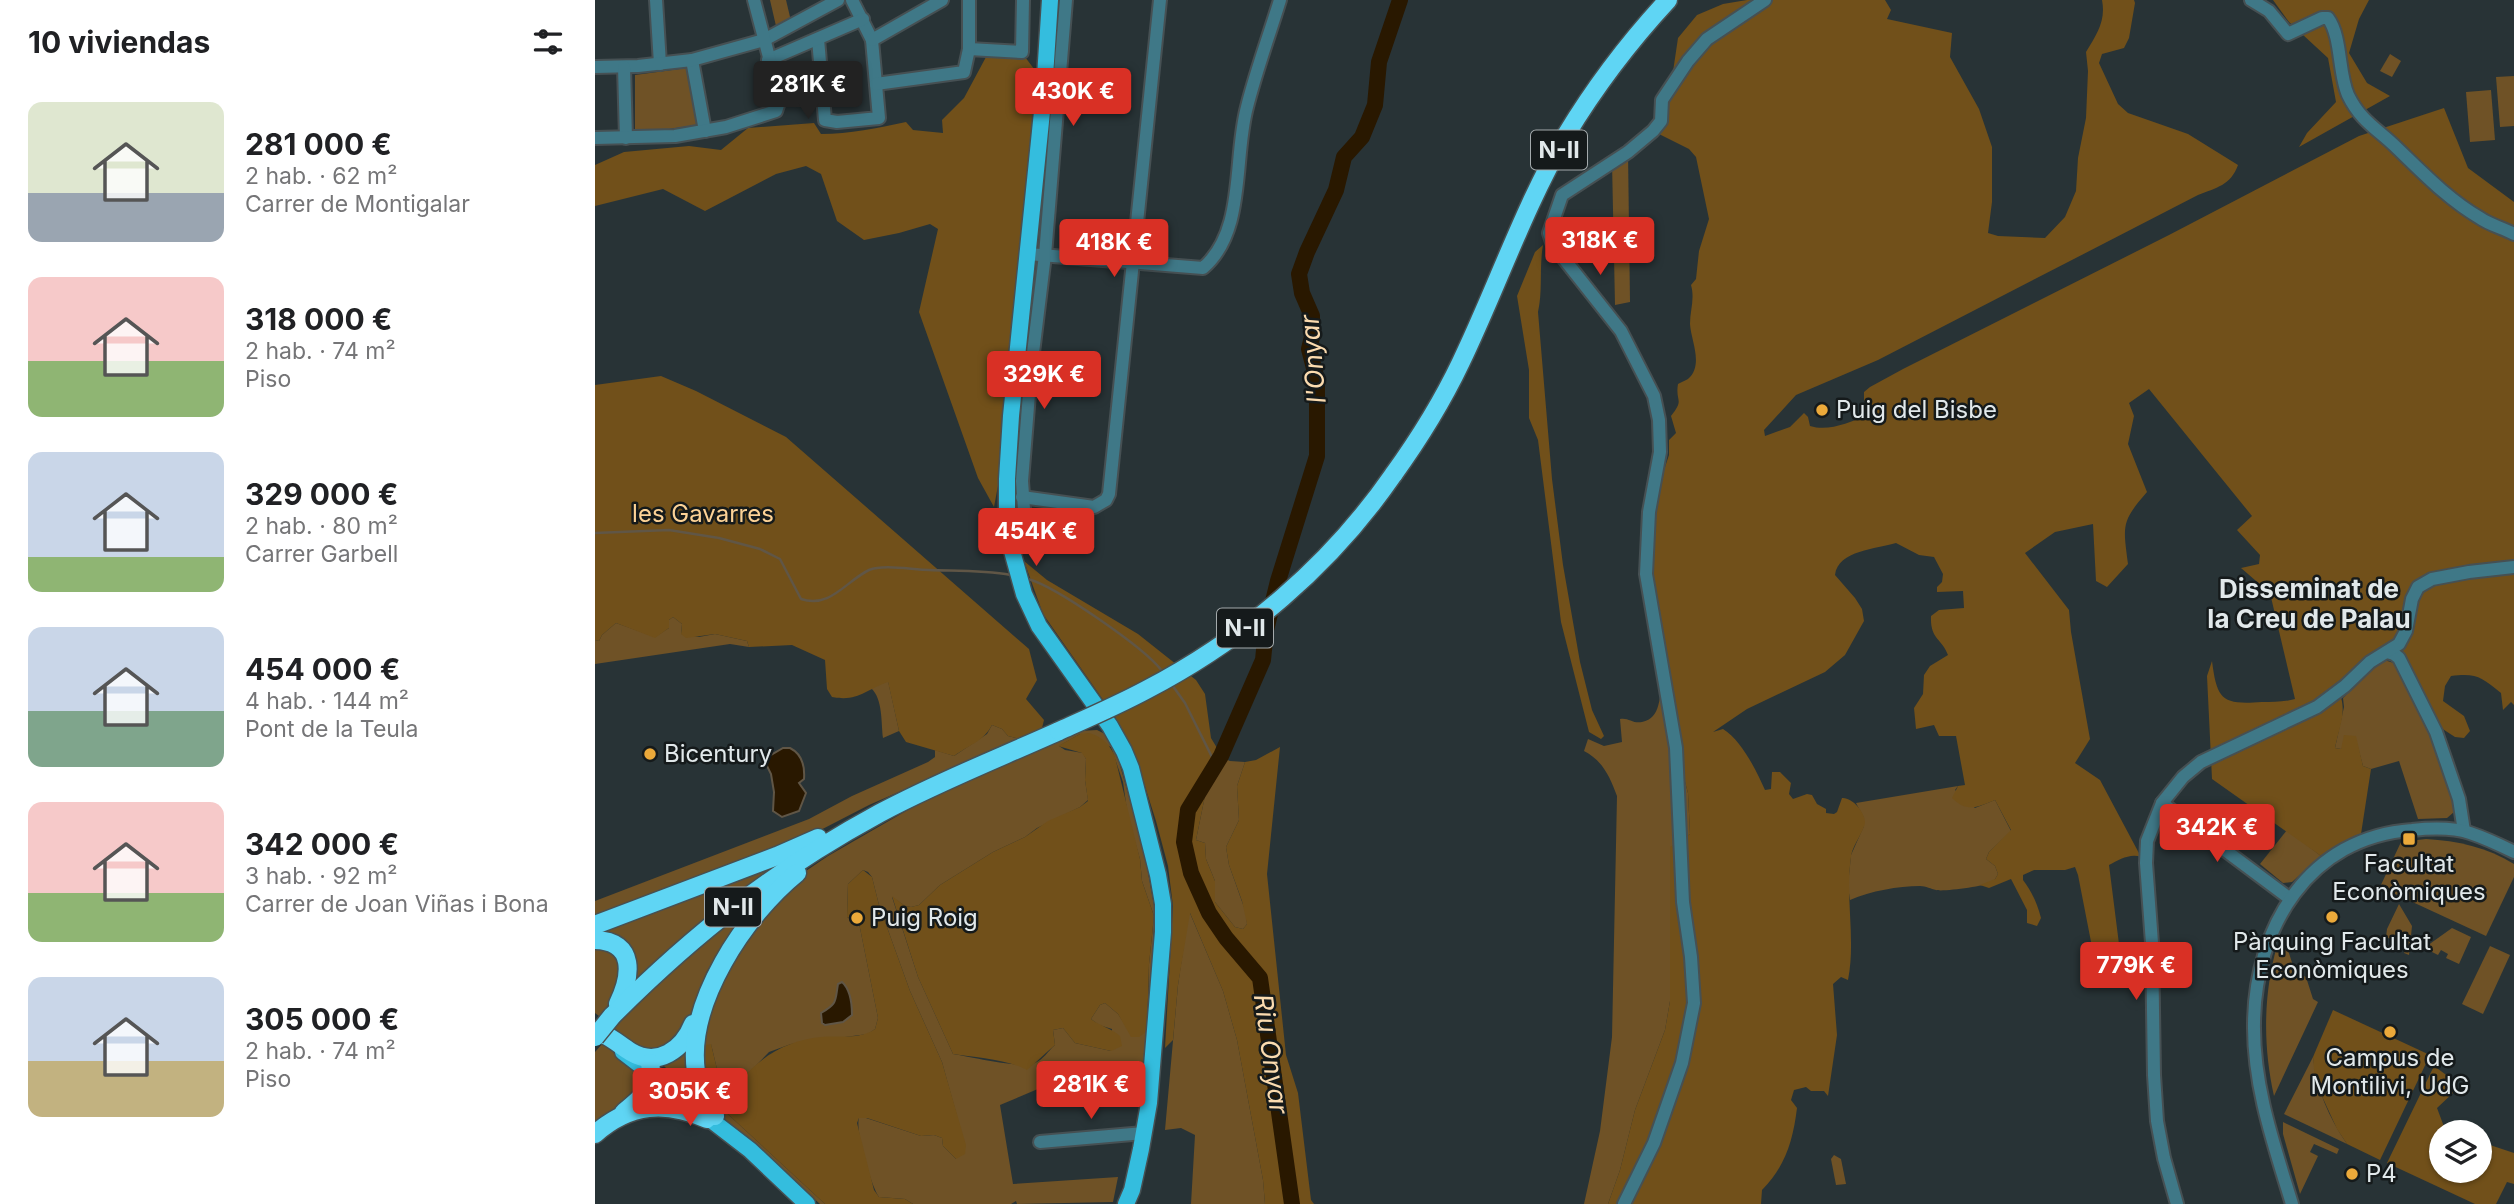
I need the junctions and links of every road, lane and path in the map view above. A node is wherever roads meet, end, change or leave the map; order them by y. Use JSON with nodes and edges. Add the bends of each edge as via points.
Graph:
{"nodes":[{"id":1,"x":656,"y":0,"type":"edge"},
{"id":2,"x":754,"y":0,"type":"edge"},
{"id":3,"x":838,"y":0,"type":"edge"},
{"id":4,"x":852,"y":0,"type":"edge"},
{"id":5,"x":942,"y":0,"type":"edge"},
{"id":6,"x":969,"y":0,"type":"edge"},
{"id":7,"x":1023,"y":0,"type":"edge"},
{"id":8,"x":1050,"y":0,"type":"edge"},
{"id":9,"x":1066,"y":0,"type":"edge"},
{"id":10,"x":1160,"y":0,"type":"edge"},
{"id":11,"x":1280,"y":0,"type":"edge"},
{"id":12,"x":1668,"y":0,"type":"edge"},
{"id":13,"x":1765,"y":0,"type":"edge"},
{"id":14,"x":2251,"y":0,"type":"edge"},
{"id":15,"x":863,"y":19,"type":"junction"},
{"id":16,"x":818,"y":38,"type":"junction"},
{"id":17,"x":764,"y":40,"type":"junction"},
{"id":18,"x":872,"y":40,"type":"junction"},
{"id":19,"x":969,"y":49,"type":"junction"},
{"id":20,"x":692,"y":60,"type":"junction"},
{"id":21,"x":768,"y":60,"type":"junction"},
{"id":22,"x":660,"y":64,"type":"junction"},
{"id":23,"x":625,"y":66,"type":"junction"},
{"id":24,"x":595,"y":67,"type":"edge"},
{"id":25,"x":876,"y":85,"type":"junction"},
{"id":26,"x":705,"y":131,"type":"junction"},
{"id":27,"x":595,"y":138,"type":"edge"},
{"id":28,"x":626,"y":138,"type":"junction"},
{"id":29,"x":2514,"y":234,"type":"edge"},
{"id":30,"x":1028,"y":254,"type":"junction"},
{"id":31,"x":1045,"y":255,"type":"junction"},
{"id":32,"x":1132,"y":262,"type":"junction"},
{"id":33,"x":1022,"y":497,"type":"junction"},
{"id":34,"x":1012,"y":551,"type":"junction"},
{"id":35,"x":2514,"y":568,"type":"edge"},
{"id":36,"x":2387,"y":652,"type":"junction"},
{"id":37,"x":2162,"y":803,"type":"junction"},
{"id":38,"x":892,"y":807,"type":"junction"},
{"id":39,"x":870,"y":819,"type":"junction"},
{"id":40,"x":2464,"y":831,"type":"junction"},
{"id":41,"x":2514,"y":852,"type":"edge"},
{"id":42,"x":2289,"y":898,"type":"junction"},
{"id":43,"x":595,"y":925,"type":"edge"},
{"id":44,"x":595,"y":940,"type":"edge"},
{"id":45,"x":705,"y":1003,"type":"junction"},
{"id":46,"x":600,"y":1027,"type":"edge"},
{"id":47,"x":648,"y":1065,"type":"junction"},
{"id":48,"x":711,"y":1118,"type":"junction"},
{"id":49,"x":598,"y":1131,"type":"edge"},
{"id":50,"x":1144,"y":1133,"type":"junction"},
{"id":51,"x":1040,"y":1142,"type":"dead end"},
{"id":52,"x":807,"y":1204,"type":"edge"},
{"id":53,"x":1126,"y":1204,"type":"edge"},
{"id":54,"x":1624,"y":1204,"type":"edge"},
{"id":55,"x":2177,"y":1204,"type":"edge"},
{"id":56,"x":2292,"y":1204,"type":"edge"}],
"edges":[{"from":1,"to":22,"type":"street"},
{"from":2,"to":17,"type":"street"},
{"from":3,"to":17,"type":"street"},
{"from":4,"to":15,"type":"street"},
{"from":5,"to":18,"type":"street"},
{"from":6,"to":19,"type":"street"},
{"from":7,"to":19,"type":"street","via":[[1022,52]]},
{"from":8,"to":30,"type":"main road"},
{"from":9,"to":31,"type":"street"},
{"from":10,"to":32,"type":"street"},
{"from":11,"to":32,"type":"street","via":[[1247,106],[1232,219],[1221,246],[1203,268]]},
{"from":12,"to":38,"type":"highway","number":"N-II","bridge":true,"via":[[1608,72],[1565,137],[1430,422],[1328,555],[1258,618],[1146,691]]},
{"from":13,"to":54,"type":"street","via":[[1707,39],[1688,61],[1662,100],[1661,121],[1653,131],[1562,195],[1549,233],[1553,245],[1622,331],[1654,396],[1659,420],[1660,452],[1649,512],[1646,574],[1677,748],[1682,902],[1694,1003],[1682,1063],[1654,1143]]},
{"from":14,"to":29,"type":"street","via":[[2269,11],[2288,34],[2328,18],[2343,84],[2365,122],[2478,218]]},
{"from":15,"to":16,"type":"street"},
{"from":15,"to":18,"type":"street"},
{"from":16,"to":21,"type":"street"},
{"from":16,"to":25,"type":"street","via":[[825,120],[879,118]]},
{"from":17,"to":20,"type":"street"},
{"from":17,"to":21,"type":"street"},
{"from":18,"to":25,"type":"street"},
{"from":19,"to":25,"type":"street","via":[[964,72]]},
{"from":20,"to":22,"type":"street"},
{"from":20,"to":26,"type":"street"},
{"from":21,"to":26,"type":"street","via":[[780,99],[776,111]]},
{"from":22,"to":23,"type":"street"},
{"from":23,"to":24,"type":"street"},
{"from":23,"to":28,"type":"street"},
{"from":26,"to":28,"type":"street"},
{"from":27,"to":28,"type":"street"},
{"from":30,"to":31,"type":"street"},
{"from":30,"to":34,"type":"main road","via":[[1010,416],[1007,519]]},
{"from":31,"to":32,"type":"street"},
{"from":31,"to":33,"type":"street"},
{"from":32,"to":33,"type":"street","via":[[1109,494],[1094,507]]},
{"from":33,"to":34,"type":"street","via":[[1020,540]]},
{"from":34,"to":50,"type":"main road","via":[[1039,626],[1124,751],[1159,875],[1162,944]]},
{"from":35,"to":36,"type":"street","via":[[2432,579],[2418,587],[2406,631],[2399,644]]},
{"from":36,"to":37,"type":"street","via":[[2317,707],[2201,762]]},
{"from":36,"to":40,"type":"street","via":[[2399,658],[2433,724],[2459,799]]},
{"from":37,"to":42,"type":"street"},
{"from":37,"to":55,"type":"street","via":[[2147,841],[2146,863],[2157,1121]]},
{"from":38,"to":39,"type":"highway","number":"N-II"},
{"from":38,"to":43,"type":"highway"},
{"from":39,"to":45,"type":"highway","via":[[796,874],[762,906],[721,966]]},
{"from":39,"to":46,"type":"highway","number":"N-II","via":[[732,907]]},
{"from":40,"to":41,"type":"street"},
{"from":40,"to":42,"type":"street","via":[[2396,831],[2374,837],[2347,848]]},
{"from":42,"to":56,"type":"street","via":[[2277,918],[2257,982],[2254,1046],[2261,1101]]},
{"from":44,"to":46,"type":"highway","via":[[615,946],[628,962],[627,984]]},
{"from":45,"to":47,"type":"highway","via":[[685,1041]]},
{"from":45,"to":48,"type":"highway","via":[[695,1062]]},
{"from":46,"to":47,"type":"highway"},
{"from":47,"to":48,"type":"main road"},
{"from":47,"to":49,"type":"highway","via":[[650,1085],[645,1093]]},
{"from":48,"to":49,"type":"highway","via":[[680,1108],[654,1107]]},
{"from":48,"to":52,"type":"main road"},
{"from":50,"to":51,"type":"street"},
{"from":50,"to":53,"type":"main road"}]}
